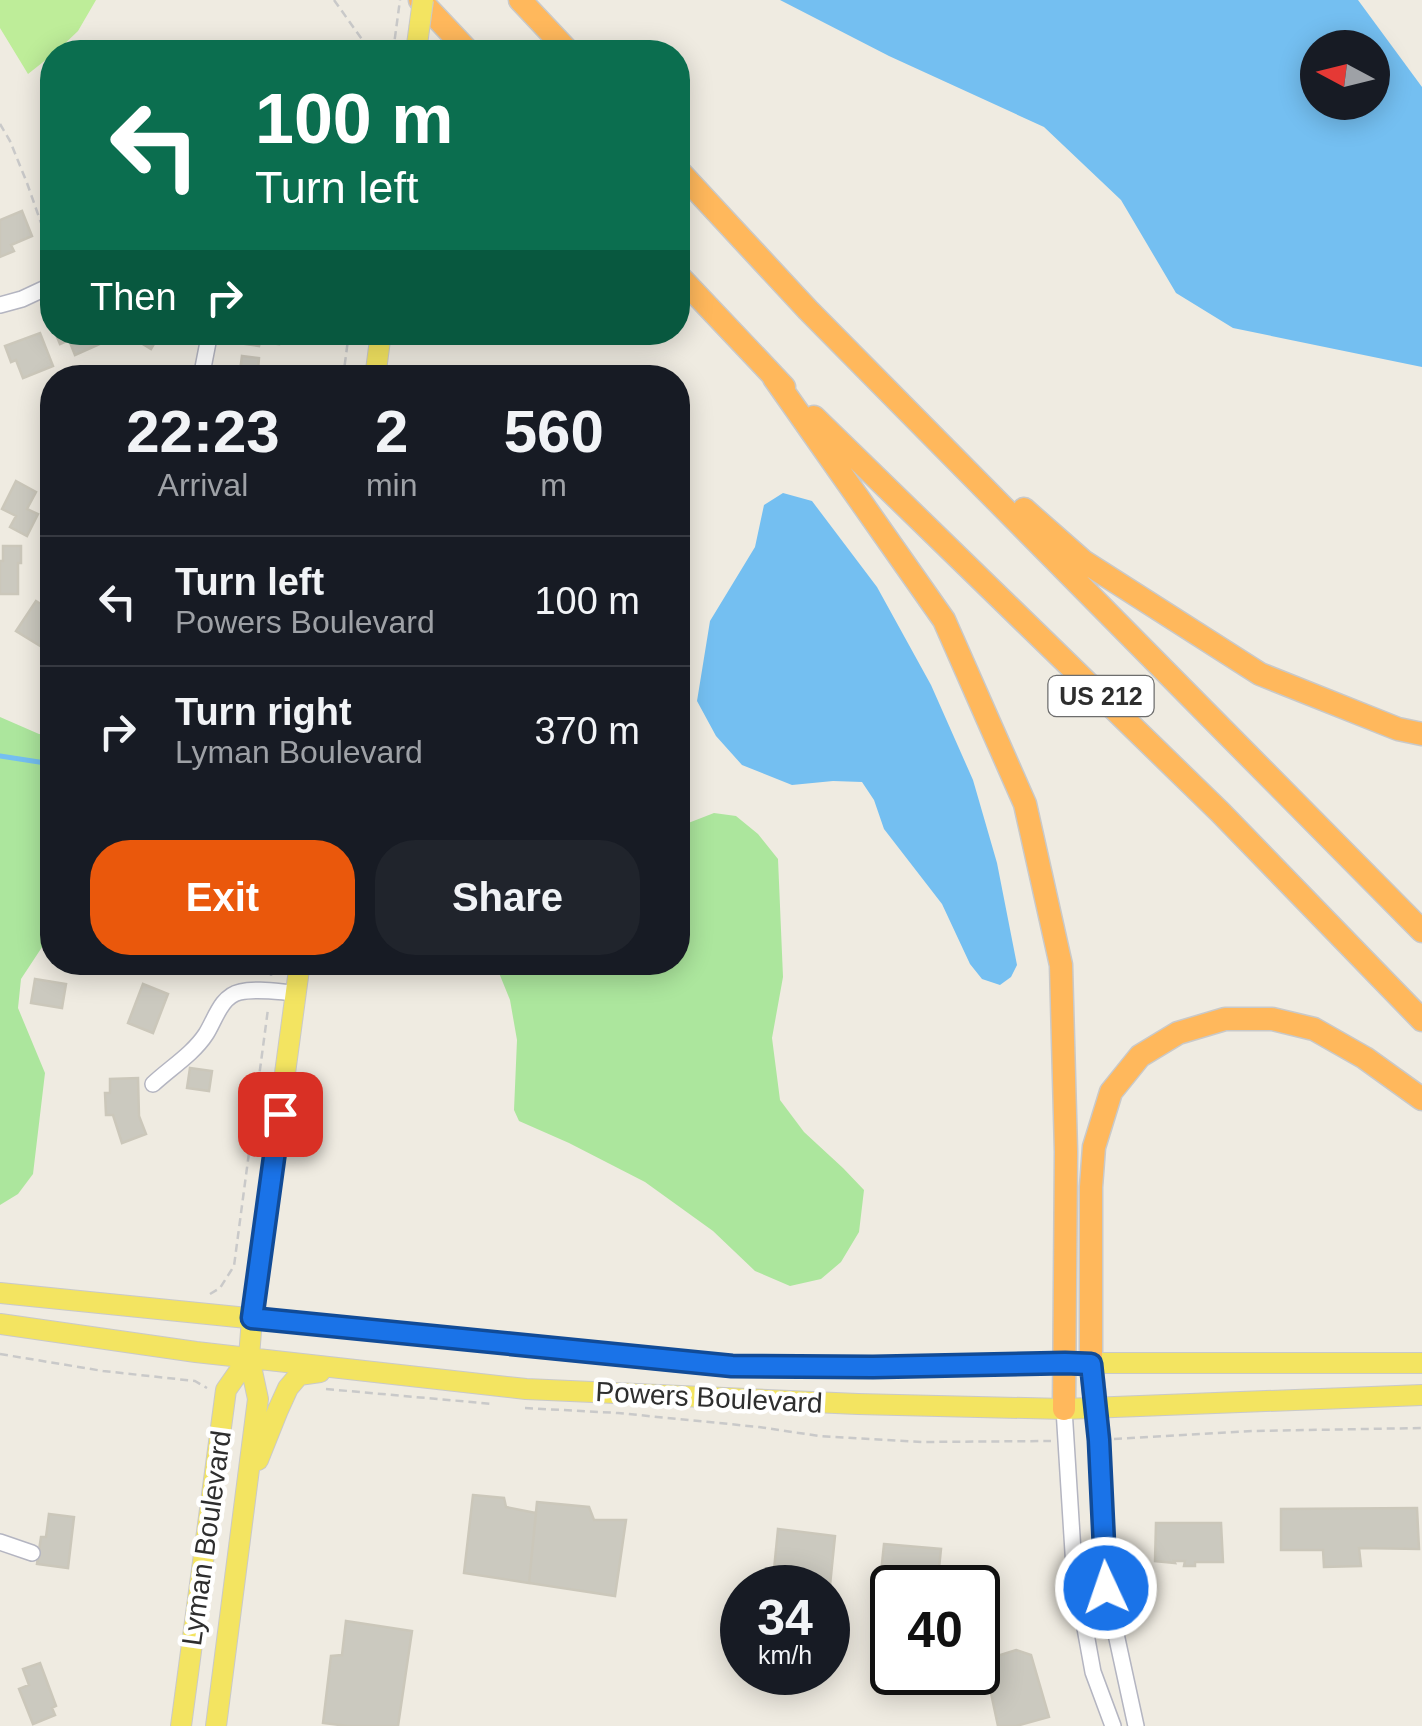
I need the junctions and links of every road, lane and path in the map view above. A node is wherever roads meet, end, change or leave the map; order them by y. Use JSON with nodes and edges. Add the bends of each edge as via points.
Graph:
{"nodes":[{"id":1,"x":334,"y":0,"type":"edge"},
{"id":2,"x":400,"y":0,"type":"edge"},
{"id":3,"x":421,"y":0,"type":"edge"},
{"id":4,"x":520,"y":0,"type":"edge"},
{"id":5,"x":362,"y":40,"type":"edge"},
{"id":6,"x":395,"y":40,"type":"edge"},
{"id":7,"x":417,"y":40,"type":"edge"},
{"id":8,"x":458,"y":40,"type":"edge"},
{"id":9,"x":557,"y":40,"type":"edge"},
{"id":10,"x":0,"y":124,"type":"edge"},
{"id":11,"x":690,"y":183,"type":"edge"},
{"id":12,"x":40,"y":220,"type":"edge"},
{"id":13,"x":690,"y":288,"type":"edge"},
{"id":14,"x":40,"y":291,"type":"edge"},
{"id":15,"x":0,"y":306,"type":"edge"},
{"id":16,"x":808,"y":310,"type":"junction"},
{"id":17,"x":774,"y":378,"type":"junction"},
{"id":18,"x":1422,"y":734,"type":"edge"},
{"id":19,"x":1422,"y":931,"type":"edge"},
{"id":20,"x":271,"y":975,"type":"edge"},
{"id":21,"x":298,"y":975,"type":"edge"},
{"id":22,"x":270,"y":992,"type":"junction"},
{"id":23,"x":296,"y":993,"type":"junction"},
{"id":24,"x":1422,"y":1020,"type":"edge"},
{"id":25,"x":153,"y":1084,"type":"dead end"},
{"id":26,"x":1422,"y":1099,"type":"edge"},
{"id":27,"x":0,"y":1293,"type":"edge"},
{"id":28,"x":206,"y":1296,"type":"dead end"},
{"id":29,"x":252,"y":1318,"type":"junction"},
{"id":30,"x":0,"y":1324,"type":"edge"},
{"id":31,"x":0,"y":1354,"type":"edge"},
{"id":32,"x":248,"y":1357,"type":"junction"},
{"id":33,"x":1065,"y":1363,"type":"junction"},
{"id":34,"x":1422,"y":1363,"type":"edge"},
{"id":35,"x":1091,"y":1364,"type":"junction"},
{"id":36,"x":358,"y":1370,"type":"junction"},
{"id":37,"x":322,"y":1389,"type":"dead end"},
{"id":38,"x":210,"y":1392,"type":"dead end"},
{"id":39,"x":1422,"y":1395,"type":"edge"},
{"id":40,"x":496,"y":1405,"type":"dead end"},
{"id":41,"x":513,"y":1407,"type":"dead end"},
{"id":42,"x":1096,"y":1408,"type":"junction"},
{"id":43,"x":1064,"y":1409,"type":"junction"},
{"id":44,"x":1422,"y":1428,"type":"edge"},
{"id":45,"x":1067,"y":1440,"type":"junction"},
{"id":46,"x":1099,"y":1440,"type":"junction"},
{"id":47,"x":244,"y":1505,"type":"junction"},
{"id":48,"x":0,"y":1542,"type":"edge"},
{"id":49,"x":32,"y":1554,"type":"dead end"},
{"id":50,"x":181,"y":1726,"type":"edge"},
{"id":51,"x":216,"y":1726,"type":"edge"},
{"id":52,"x":1113,"y":1726,"type":"edge"},
{"id":53,"x":1136,"y":1726,"type":"edge"}],
"edges":[{"from":1,"to":5,"type":"path"},
{"from":2,"to":6,"type":"path"},
{"from":3,"to":7,"type":"main road","bridge":true},
{"from":3,"to":8,"type":"highway"},
{"from":4,"to":9,"type":"highway"},
{"from":10,"to":12,"type":"path"},
{"from":11,"to":16,"type":"highway","number":"US 212"},
{"from":13,"to":17,"type":"highway","number":"US 212"},
{"from":14,"to":15,"type":"street"},
{"from":16,"to":18,"type":"highway","via":[[1083,562],[1260,674]]},
{"from":16,"to":19,"type":"highway","number":"US 212"},
{"from":17,"to":24,"type":"highway","number":"US 212","via":[[1220,812]]},
{"from":17,"to":33,"type":"highway","via":[[944,620],[1025,804],[1062,965]]},
{"from":20,"to":22,"type":"path"},
{"from":21,"to":23,"type":"main road","name":"Lyman Boulevard"},
{"from":22,"to":23,"type":"street"},
{"from":22,"to":25,"type":"street","via":[[228,998],[204,1037]]},
{"from":22,"to":28,"type":"path","via":[[234,1266]]},
{"from":23,"to":29,"type":"main road","name":"Lyman Boulevard"},
{"from":26,"to":35,"type":"highway","via":[[1314,1028],[1272,1019],[1225,1020],[1178,1034],[1140,1056],[1111,1092],[1094,1146]]},
{"from":27,"to":29,"type":"main road","name":"Powers Boulevard"},
{"from":29,"to":32,"type":"main road","name":"Lyman Boulevard"},
{"from":29,"to":33,"type":"main road","name":"Powers Boulevard","via":[[732,1366]]},
{"from":30,"to":32,"type":"main road","name":"Powers Boulevard"},
{"from":31,"to":38,"type":"path","via":[[195,1381]]},
{"from":32,"to":36,"type":"main road","name":"Powers Boulevard"},
{"from":32,"to":47,"type":"main road","name":"Lyman Boulevard","via":[[258,1399]]},
{"from":32,"to":50,"type":"main road","name":"Lyman Boulevard","via":[[226,1390]]},
{"from":33,"to":35,"type":"main road","name":"Powers Boulevard"},
{"from":33,"to":43,"type":"highway"},
{"from":34,"to":35,"type":"main road","name":"Powers Boulevard"},
{"from":35,"to":42,"type":"highway"},
{"from":36,"to":43,"type":"main road","name":"Powers Boulevard","via":[[526,1388]]},
{"from":36,"to":47,"type":"main road","via":[[300,1375],[288,1388]]},
{"from":37,"to":40,"type":"path"},
{"from":39,"to":42,"type":"main road","name":"Powers Boulevard"},
{"from":41,"to":45,"type":"path","via":[[819,1436]]},
{"from":42,"to":43,"type":"main road","name":"Powers Boulevard"},
{"from":42,"to":46,"type":"street"},
{"from":43,"to":45,"type":"street"},
{"from":44,"to":46,"type":"path"},
{"from":45,"to":52,"type":"street","via":[[1074,1568],[1093,1672]]},
{"from":46,"to":53,"type":"street","via":[[1106,1588]]},
{"from":47,"to":51,"type":"main road","name":"Lyman Boulevard"},
{"from":48,"to":49,"type":"street"}]}
